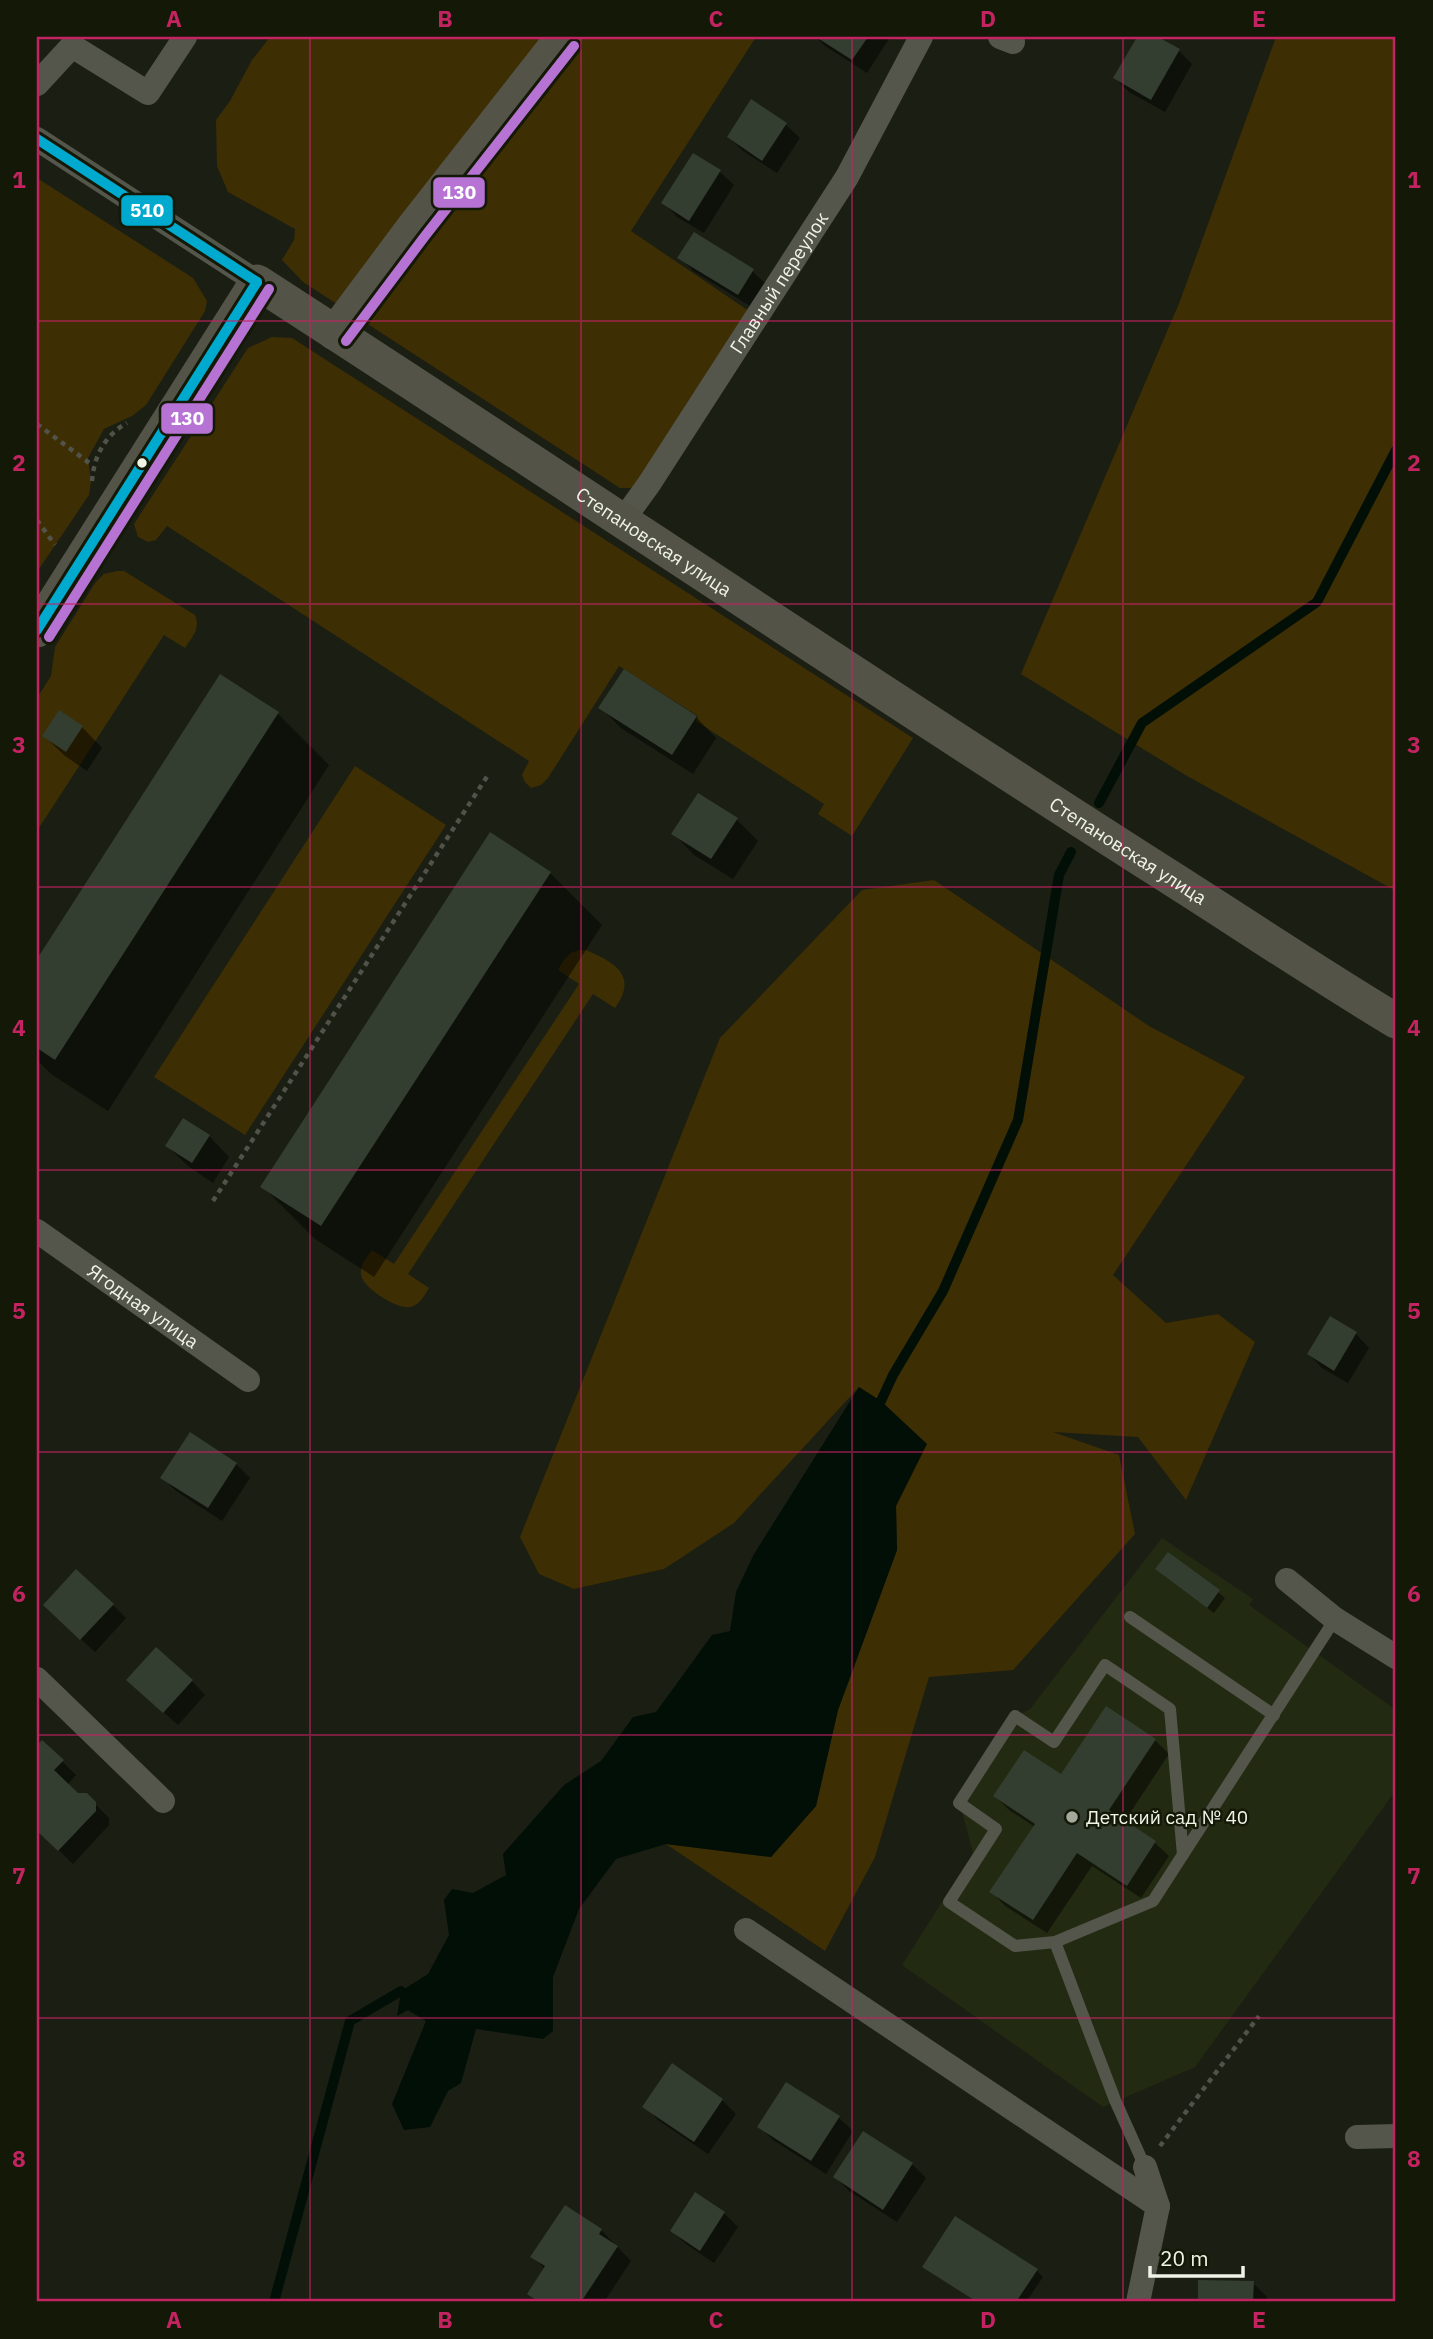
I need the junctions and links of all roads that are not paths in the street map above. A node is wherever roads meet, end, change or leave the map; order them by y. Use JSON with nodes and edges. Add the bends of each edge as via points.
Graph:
{"nodes":[{"id":1,"x":185,"y":37,"type":"edge"},
{"id":2,"x":563,"y":37,"type":"edge"},
{"id":3,"x":921,"y":37,"type":"edge"},
{"id":4,"x":37,"y":84,"type":"edge"},
{"id":5,"x":37,"y":139,"type":"edge"},
{"id":6,"x":257,"y":282,"type":"junction"},
{"id":7,"x":335,"y":333,"type":"junction"},
{"id":8,"x":623,"y":520,"type":"junction"},
{"id":9,"x":37,"y":630,"type":"edge"},
{"id":10,"x":1396,"y":1021,"type":"edge"},
{"id":11,"x":37,"y":1231,"type":"edge"},
{"id":12,"x":248,"y":1380,"type":"dead end"},
{"id":13,"x":1287,"y":1580,"type":"dead end"},
{"id":14,"x":1130,"y":1617,"type":"dead end"},
{"id":15,"x":1335,"y":1619,"type":"junction"},
{"id":16,"x":1396,"y":1657,"type":"edge"},
{"id":17,"x":37,"y":1679,"type":"edge"},
{"id":18,"x":1274,"y":1715,"type":"junction"},
{"id":19,"x":163,"y":1801,"type":"dead end"},
{"id":20,"x":1183,"y":1855,"type":"junction"},
{"id":21,"x":746,"y":1930,"type":"dead end"},
{"id":22,"x":1055,"y":1942,"type":"junction"},
{"id":23,"x":1396,"y":2136,"type":"edge"},
{"id":24,"x":1357,"y":2137,"type":"dead end"},
{"id":25,"x":1145,"y":2166,"type":"joint"},
{"id":26,"x":1158,"y":2206,"type":"junction"},
{"id":27,"x":1138,"y":2302,"type":"edge"}],
"edges":[{"from":1,"to":4,"type":"street","via":[[148,93],[72,46]]},
{"from":2,"to":7,"type":"street"},
{"from":3,"to":8,"type":"street","name":"Главный переулок","via":[[847,177]]},
{"from":5,"to":6,"type":"street"},
{"from":6,"to":7,"type":"street","name":"Степановская улица"},
{"from":6,"to":9,"type":"street"},
{"from":7,"to":8,"type":"street","name":"Степановская улица"},
{"from":8,"to":10,"type":"street","name":"Степановская улица","via":[[930,725]]},
{"from":11,"to":12,"type":"street","name":"Ягодная улица"},
{"from":13,"to":15,"type":"street"},
{"from":14,"to":18,"type":"lane"},
{"from":15,"to":16,"type":"street"},
{"from":15,"to":18,"type":"lane"},
{"from":17,"to":19,"type":"street"},
{"from":18,"to":20,"type":"lane"},
{"from":20,"to":22,"type":"lane","via":[[1153,1901]]},
{"from":20,"to":22,"type":"lane","via":[[1170,1709],[1105,1665],[1054,1742],[1016,1716],[959,1803],[996,1829],[949,1902],[1015,1946]]},
{"from":21,"to":26,"type":"street"},
{"from":22,"to":25,"type":"lane"},
{"from":23,"to":24,"type":"street"},
{"from":25,"to":26,"type":"street"},
{"from":26,"to":27,"type":"street"}]}
